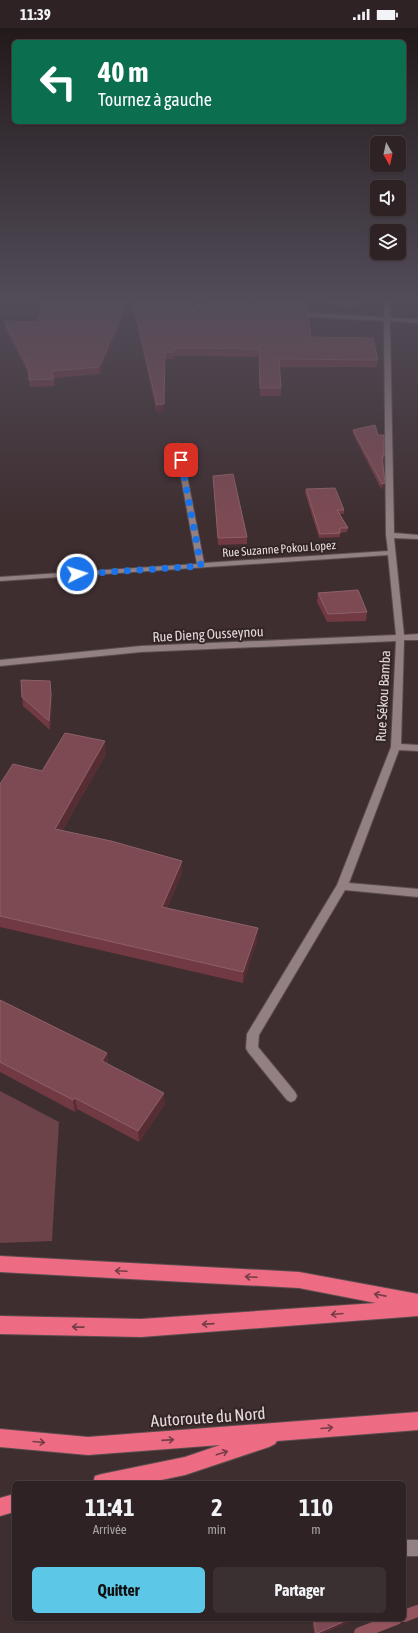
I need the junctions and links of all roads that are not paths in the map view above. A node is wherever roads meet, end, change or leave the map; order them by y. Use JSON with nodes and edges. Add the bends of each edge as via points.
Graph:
{"nodes":[{"id":1,"x":388,"y":373,"type":"edge"},
{"id":2,"x":178,"y":445,"type":"dead end"},
{"id":3,"x":390,"y":535,"type":"junction"},
{"id":4,"x":418,"y":537,"type":"edge"},
{"id":5,"x":392,"y":553,"type":"junction"},
{"id":6,"x":201,"y":566,"type":"junction"},
{"id":7,"x":0,"y":579,"type":"edge"},
{"id":8,"x":400,"y":637,"type":"junction"},
{"id":9,"x":418,"y":637,"type":"edge"},
{"id":10,"x":0,"y":663,"type":"edge"},
{"id":11,"x":396,"y":747,"type":"junction"},
{"id":12,"x":418,"y":748,"type":"edge"},
{"id":13,"x":342,"y":886,"type":"junction"},
{"id":14,"x":418,"y":893,"type":"edge"},
{"id":15,"x":291,"y":1096,"type":"dead end"},
{"id":16,"x":0,"y":1264,"type":"edge"},
{"id":17,"x":418,"y":1302,"type":"edge"},
{"id":18,"x":418,"y":1308,"type":"edge"},
{"id":19,"x":0,"y":1325,"type":"edge"},
{"id":20,"x":418,"y":1421,"type":"edge"},
{"id":21,"x":288,"y":1432,"type":"junction"},
{"id":22,"x":0,"y":1438,"type":"edge"},
{"id":23,"x":112,"y":1481,"type":"edge"},
{"id":24,"x":12,"y":1504,"type":"edge"},
{"id":25,"x":0,"y":1507,"type":"edge"},
{"id":26,"x":406,"y":1548,"type":"edge"},
{"id":27,"x":418,"y":1548,"type":"edge"}],
"edges":[{"from":1,"to":3,"type":"street","name":"Rue Sékou Bamba"},
{"from":2,"to":6,"type":"street"},
{"from":3,"to":4,"type":"street"},
{"from":3,"to":5,"type":"street","name":"Rue Sékou Bamba"},
{"from":5,"to":6,"type":"street","name":"Rue Suzanne Pokou Lopez"},
{"from":5,"to":8,"type":"street","name":"Rue Sékou Bamba"},
{"from":6,"to":7,"type":"street","name":"Rue Suzanne Pokou Lopez"},
{"from":8,"to":9,"type":"street","name":"Rue Dieng Ousseynou"},
{"from":8,"to":10,"type":"street","name":"Rue Dieng Ousseynou","via":[[141,650]]},
{"from":8,"to":11,"type":"street","name":"Rue Sékou Bamba"},
{"from":11,"to":12,"type":"street"},
{"from":11,"to":13,"type":"street","name":"Rue Sékou Bamba"},
{"from":13,"to":14,"type":"street"},
{"from":13,"to":15,"type":"street","name":"Rue Sékou Bamba","via":[[253,1034],[252,1048]]},
{"from":17,"to":16,"type":"highway","one_way":true,"via":[[299,1280]]},
{"from":18,"to":19,"type":"highway","one_way":true,"via":[[141,1328]]},
{"from":21,"to":20,"type":"highway","name":"Autoroute du Nord","one_way":true},
{"from":22,"to":21,"type":"highway","name":"Autoroute du Nord","one_way":true,"via":[[88,1446]]},
{"from":23,"to":21,"type":"highway","one_way":true,"via":[[185,1466]]},
{"from":24,"to":25,"type":"highway"},
{"from":26,"to":27,"type":"street"}]}
